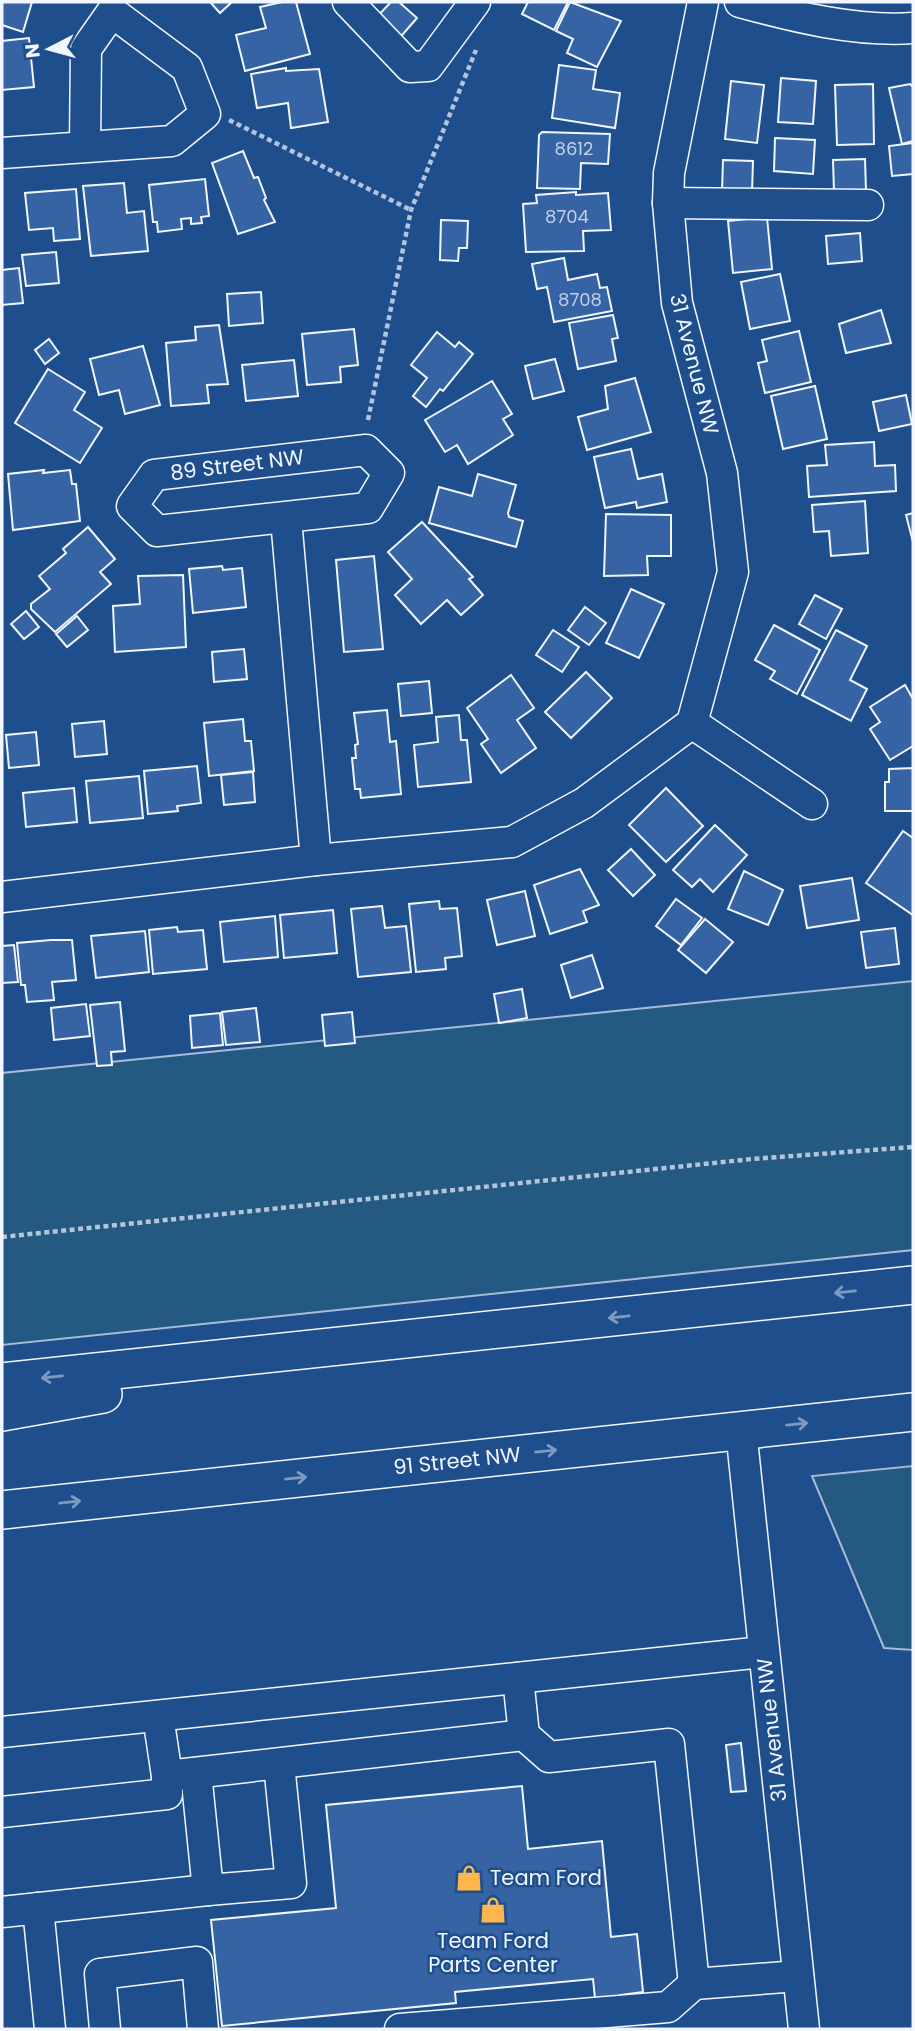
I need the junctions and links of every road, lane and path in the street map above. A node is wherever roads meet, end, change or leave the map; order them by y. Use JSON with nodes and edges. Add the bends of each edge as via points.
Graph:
{"nodes":[{"id":1,"x":348,"y":2,"type":"edge"},
{"id":2,"x":475,"y":2,"type":"edge"},
{"id":3,"x":703,"y":2,"type":"edge"},
{"id":4,"x":740,"y":2,"type":"edge"},
{"id":5,"x":913,"y":28,"type":"edge"},
{"id":6,"x":481,"y":42,"type":"dead end"},
{"id":7,"x":228,"y":119,"type":"dead end"},
{"id":8,"x":85,"y":146,"type":"junction"},
{"id":9,"x":2,"y":153,"type":"edge"},
{"id":10,"x":668,"y":203,"type":"junction"},
{"id":11,"x":868,"y":205,"type":"dead end"},
{"id":12,"x":411,"y":210,"type":"junction"},
{"id":13,"x":368,"y":420,"type":"dead end"},
{"id":14,"x":286,"y":519,"type":"junction"},
{"id":15,"x":692,"y":723,"type":"junction"},
{"id":16,"x":812,"y":804,"type":"dead end"},
{"id":17,"x":316,"y":860,"type":"junction"},
{"id":18,"x":2,"y":897,"type":"edge"},
{"id":19,"x":913,"y":1147,"type":"edge"},
{"id":20,"x":2,"y":1237,"type":"edge"},
{"id":21,"x":913,"y":1285,"type":"edge"},
{"id":22,"x":463,"y":1333,"type":"junction"},
{"id":23,"x":2,"y":1382,"type":"edge"},
{"id":24,"x":2,"y":1412,"type":"edge"},
{"id":25,"x":913,"y":1412,"type":"edge"},
{"id":26,"x":741,"y":1430,"type":"junction"},
{"id":27,"x":2,"y":1510,"type":"edge"},
{"id":28,"x":763,"y":1652,"type":"junction"},
{"id":29,"x":518,"y":1678,"type":"junction"},
{"id":30,"x":158,"y":1716,"type":"junction"},
{"id":31,"x":2,"y":1732,"type":"edge"},
{"id":32,"x":524,"y":1735,"type":"junction"},
{"id":33,"x":279,"y":1764,"type":"junction"},
{"id":34,"x":182,"y":1774,"type":"junction"},
{"id":35,"x":2,"y":1812,"type":"edge"},
{"id":36,"x":208,"y":1891,"type":"junction"},
{"id":37,"x":38,"y":1908,"type":"junction"},
{"id":38,"x":2,"y":1912,"type":"edge"},
{"id":39,"x":798,"y":1976,"type":"junction"},
{"id":40,"x":694,"y":1984,"type":"junction"},
{"id":41,"x":50,"y":2029,"type":"edge"},
{"id":42,"x":105,"y":2029,"type":"edge"},
{"id":43,"x":203,"y":2029,"type":"edge"},
{"id":44,"x":400,"y":2029,"type":"edge"},
{"id":45,"x":804,"y":2029,"type":"edge"}],
"edges":[{"from":1,"to":2,"type":"street","via":[[410,67],[428,66]]},
{"from":3,"to":10,"type":"street","name":"31 Avenue NW","via":[[669,173]]},
{"from":4,"to":5,"type":"street","via":[[790,16]]},
{"from":6,"to":12,"type":"path"},
{"from":7,"to":12,"type":"path"},
{"from":8,"to":8,"type":"street","via":[[172,141],[205,114],[187,68],[111,12],[86,48]]},
{"from":8,"to":9,"type":"street"},
{"from":10,"to":11,"type":"street"},
{"from":10,"to":15,"type":"street","name":"31 Avenue NW","via":[[677,303],[722,473],[733,572]]},
{"from":12,"to":13,"type":"path"},
{"from":14,"to":14,"type":"street","name":"89 Street NW","via":[[157,531],[132,506],[154,475],[366,450],[389,473],[368,508]]},
{"from":14,"to":17,"type":"street"},
{"from":15,"to":16,"type":"street"},
{"from":15,"to":17,"type":"street","via":[[584,803],[512,842]]},
{"from":17,"to":18,"type":"street"},
{"from":19,"to":20,"type":"path","via":[[752,1159]]},
{"from":21,"to":22,"type":"main road","one_way":true},
{"from":22,"to":23,"type":"main road","one_way":true},
{"from":22,"to":24,"type":"main road"},
{"from":26,"to":25,"type":"main road","name":"91 Street NW","one_way":true},
{"from":27,"to":26,"type":"main road","name":"91 Street NW","one_way":true},
{"from":26,"to":28,"type":"street","name":"31 Avenue NW"},
{"from":28,"to":29,"type":"street"},
{"from":28,"to":39,"type":"street","name":"31 Avenue NW"},
{"from":29,"to":30,"type":"street"},
{"from":29,"to":32,"type":"street"},
{"from":30,"to":31,"type":"street"},
{"from":30,"to":34,"type":"street"},
{"from":32,"to":33,"type":"street"},
{"from":32,"to":40,"type":"street","via":[[549,1757],[669,1744]]},
{"from":33,"to":34,"type":"street"},
{"from":33,"to":36,"type":"street","via":[[291,1882]]},
{"from":34,"to":35,"type":"street","via":[[167,1794]]},
{"from":34,"to":36,"type":"street"},
{"from":36,"to":37,"type":"street"},
{"from":37,"to":38,"type":"street"},
{"from":37,"to":41,"type":"street"},
{"from":39,"to":40,"type":"street"},
{"from":39,"to":45,"type":"street","name":"31 Avenue NW"},
{"from":40,"to":44,"type":"street","via":[[668,2007]]},
{"from":42,"to":43,"type":"street","via":[[100,1974],[197,1962]]}]}
